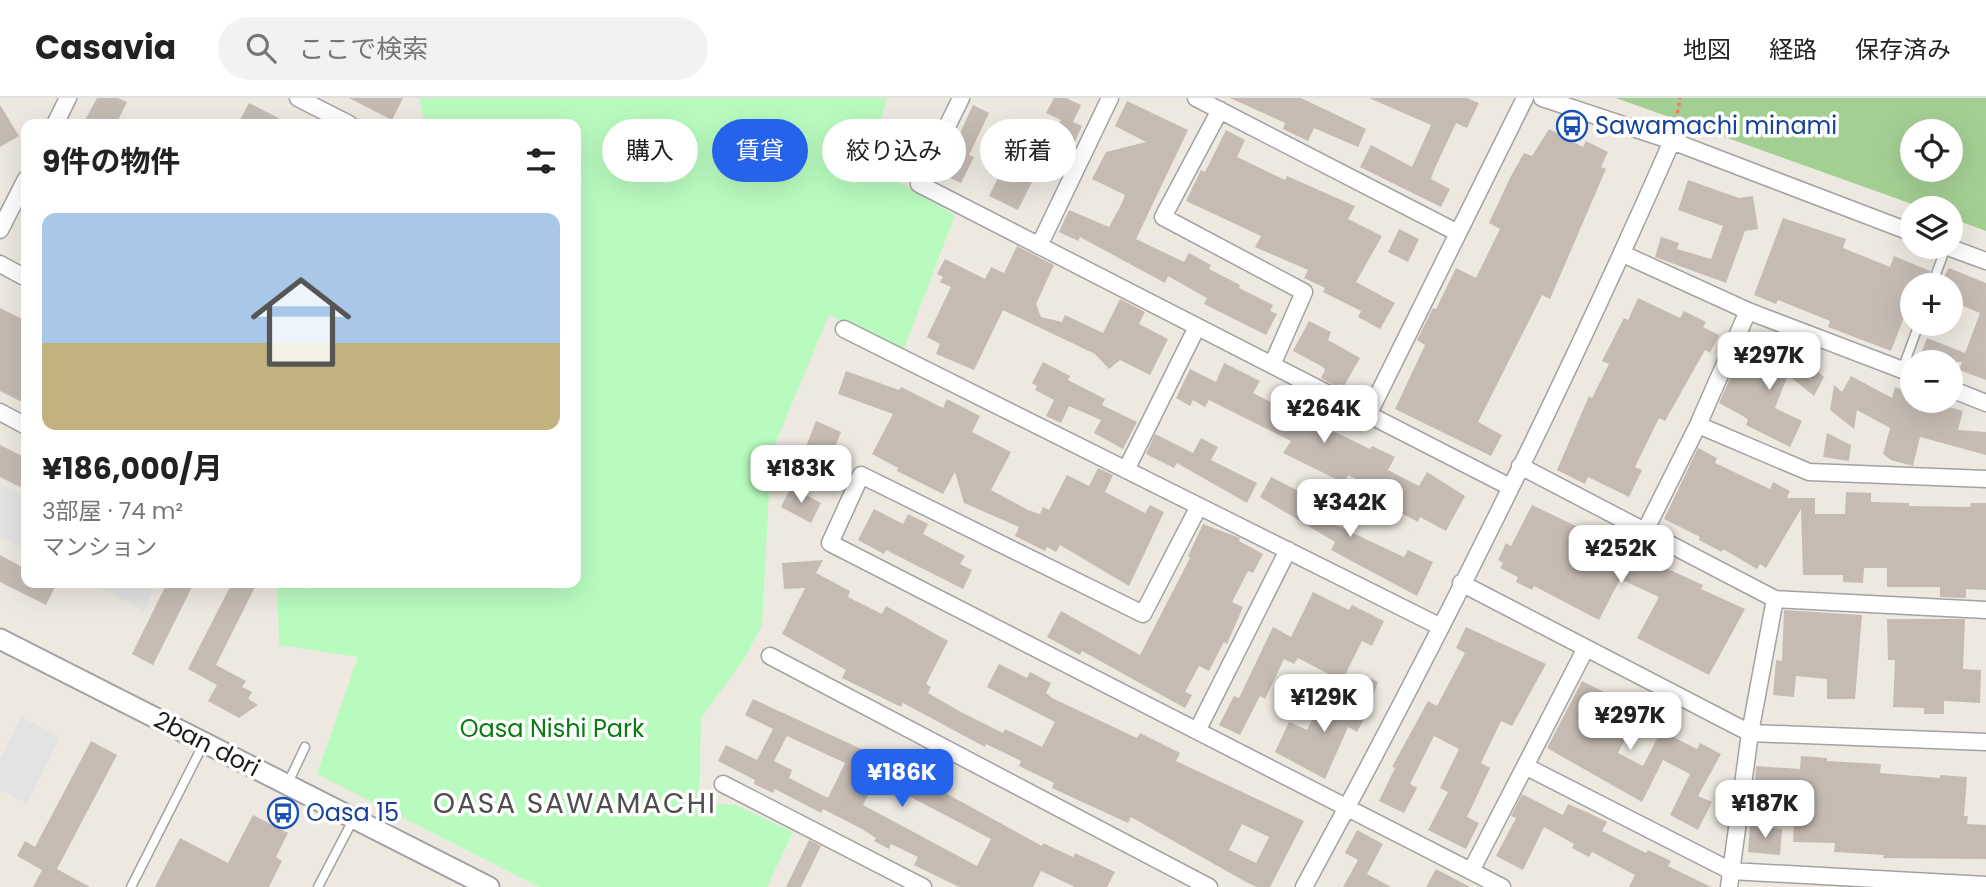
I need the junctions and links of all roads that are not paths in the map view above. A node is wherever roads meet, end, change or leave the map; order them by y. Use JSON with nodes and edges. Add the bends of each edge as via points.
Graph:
{"nodes":[{"id":1,"x":68,"y":98,"type":"edge"},
{"id":2,"x":298,"y":98,"type":"edge"},
{"id":3,"x":961,"y":98,"type":"edge"},
{"id":4,"x":1110,"y":98,"type":"edge"},
{"id":5,"x":1196,"y":98,"type":"edge"},
{"id":6,"x":1525,"y":98,"type":"edge"},
{"id":7,"x":1542,"y":98,"type":"edge"},
{"id":8,"x":1220,"y":110,"type":"junction"},
{"id":9,"x":57,"y":119,"type":"edge"},
{"id":10,"x":339,"y":119,"type":"edge"},
{"id":11,"x":1672,"y":141,"type":"junction"},
{"id":12,"x":21,"y":189,"type":"edge"},
{"id":13,"x":1900,"y":228,"type":"edge"},
{"id":14,"x":0,"y":230,"type":"edge"},
{"id":15,"x":1458,"y":233,"type":"junction"},
{"id":16,"x":1039,"y":246,"type":"junction"},
{"id":17,"x":1963,"y":253,"type":"edge"},
{"id":18,"x":1623,"y":254,"type":"junction"},
{"id":19,"x":1986,"y":261,"type":"edge"},
{"id":20,"x":0,"y":264,"type":"edge"},
{"id":21,"x":21,"y":275,"type":"edge"},
{"id":22,"x":1748,"y":311,"type":"junction"},
{"id":23,"x":1196,"y":327,"type":"junction"},
{"id":24,"x":844,"y":329,"type":"dead end"},
{"id":25,"x":1272,"y":365,"type":"junction"},
{"id":26,"x":1900,"y":369,"type":"edge"},
{"id":27,"x":1963,"y":393,"type":"edge"},
{"id":28,"x":1986,"y":402,"type":"edge"},
{"id":29,"x":0,"y":412,"type":"edge"},
{"id":30,"x":1368,"y":415,"type":"junction"},
{"id":31,"x":21,"y":423,"type":"edge"},
{"id":32,"x":1698,"y":425,"type":"junction"},
{"id":33,"x":1520,"y":466,"type":"junction"},
{"id":34,"x":1126,"y":470,"type":"junction"},
{"id":35,"x":1986,"y":479,"type":"edge"},
{"id":36,"x":1510,"y":487,"type":"junction"},
{"id":37,"x":1199,"y":506,"type":"junction"},
{"id":38,"x":1645,"y":531,"type":"junction"},
{"id":39,"x":1288,"y":550,"type":"junction"},
{"id":40,"x":1461,"y":583,"type":"junction"},
{"id":41,"x":1775,"y":599,"type":"junction"},
{"id":42,"x":1986,"y":610,"type":"edge"},
{"id":43,"x":1439,"y":626,"type":"junction"},
{"id":44,"x":0,"y":639,"type":"edge"},
{"id":45,"x":1586,"y":648,"type":"junction"},
{"id":46,"x":770,"y":656,"type":"dead end"},
{"id":47,"x":1197,"y":731,"type":"junction"},
{"id":48,"x":1750,"y":733,"type":"junction"},
{"id":49,"x":1986,"y":742,"type":"edge"},
{"id":50,"x":204,"y":743,"type":"junction"},
{"id":51,"x":305,"y":747,"type":"dead end"},
{"id":52,"x":1525,"y":766,"type":"junction"},
{"id":53,"x":723,"y":784,"type":"dead end"},
{"id":54,"x":287,"y":785,"type":"junction"},
{"id":55,"x":1347,"y":808,"type":"junction"},
{"id":56,"x":354,"y":818,"type":"junction"},
{"id":57,"x":1471,"y":871,"type":"junction"},
{"id":58,"x":1730,"y":879,"type":"edge"},
{"id":59,"x":1960,"y":885,"type":"edge"},
{"id":60,"x":1986,"y":885,"type":"edge"},
{"id":61,"x":131,"y":887,"type":"edge"},
{"id":62,"x":318,"y":887,"type":"edge"},
{"id":63,"x":489,"y":887,"type":"edge"},
{"id":64,"x":923,"y":887,"type":"edge"},
{"id":65,"x":1209,"y":887,"type":"edge"},
{"id":66,"x":1304,"y":887,"type":"edge"},
{"id":67,"x":1502,"y":887,"type":"edge"}],
"edges":[{"from":1,"to":9,"type":"street"},
{"from":2,"to":10,"type":"street"},
{"from":3,"to":16,"type":"street","via":[[919,184]]},
{"from":4,"to":16,"type":"street"},
{"from":5,"to":8,"type":"street"},
{"from":6,"to":15,"type":"street"},
{"from":7,"to":11,"type":"street"},
{"from":8,"to":15,"type":"street"},
{"from":8,"to":25,"type":"street","via":[[1163,217],[1304,292]]},
{"from":11,"to":13,"type":"street"},
{"from":11,"to":18,"type":"street"},
{"from":12,"to":14,"type":"street"},
{"from":15,"to":30,"type":"street"},
{"from":16,"to":23,"type":"street"},
{"from":17,"to":19,"type":"street"},
{"from":18,"to":22,"type":"street"},
{"from":18,"to":33,"type":"street"},
{"from":20,"to":21,"type":"street"},
{"from":22,"to":26,"type":"street"},
{"from":22,"to":32,"type":"street"},
{"from":23,"to":25,"type":"street"},
{"from":23,"to":34,"type":"street"},
{"from":24,"to":34,"type":"street"},
{"from":25,"to":30,"type":"street"},
{"from":27,"to":28,"type":"street"},
{"from":29,"to":31,"type":"street"},
{"from":30,"to":36,"type":"street"},
{"from":32,"to":35,"type":"street","via":[[1809,472]]},
{"from":32,"to":38,"type":"street"},
{"from":33,"to":36,"type":"street"},
{"from":33,"to":38,"type":"street"},
{"from":34,"to":37,"type":"street"},
{"from":36,"to":40,"type":"street"},
{"from":37,"to":39,"type":"street"},
{"from":37,"to":47,"type":"street","via":[[1143,614],[861,475],[830,543]]},
{"from":38,"to":41,"type":"street"},
{"from":39,"to":43,"type":"street"},
{"from":39,"to":47,"type":"street"},
{"from":40,"to":43,"type":"street"},
{"from":40,"to":45,"type":"street"},
{"from":41,"to":42,"type":"street"},
{"from":41,"to":48,"type":"street"},
{"from":43,"to":55,"type":"street"},
{"from":44,"to":50,"type":"street","name":"2ban dori"},
{"from":45,"to":48,"type":"street"},
{"from":45,"to":52,"type":"street"},
{"from":46,"to":65,"type":"street"},
{"from":47,"to":55,"type":"street"},
{"from":48,"to":49,"type":"street"},
{"from":48,"to":58,"type":"street"},
{"from":50,"to":54,"type":"street","name":"2ban dori"},
{"from":50,"to":61,"type":"lane"},
{"from":51,"to":54,"type":"lane"},
{"from":52,"to":57,"type":"street"},
{"from":52,"to":58,"type":"street"},
{"from":53,"to":64,"type":"street"},
{"from":54,"to":56,"type":"street","name":"2ban dori"},
{"from":55,"to":57,"type":"street"},
{"from":55,"to":66,"type":"street"},
{"from":56,"to":62,"type":"lane"},
{"from":56,"to":63,"type":"street","name":"2ban dori"},
{"from":57,"to":67,"type":"street"},
{"from":58,"to":59,"type":"street"},
{"from":59,"to":60,"type":"street"}]}
